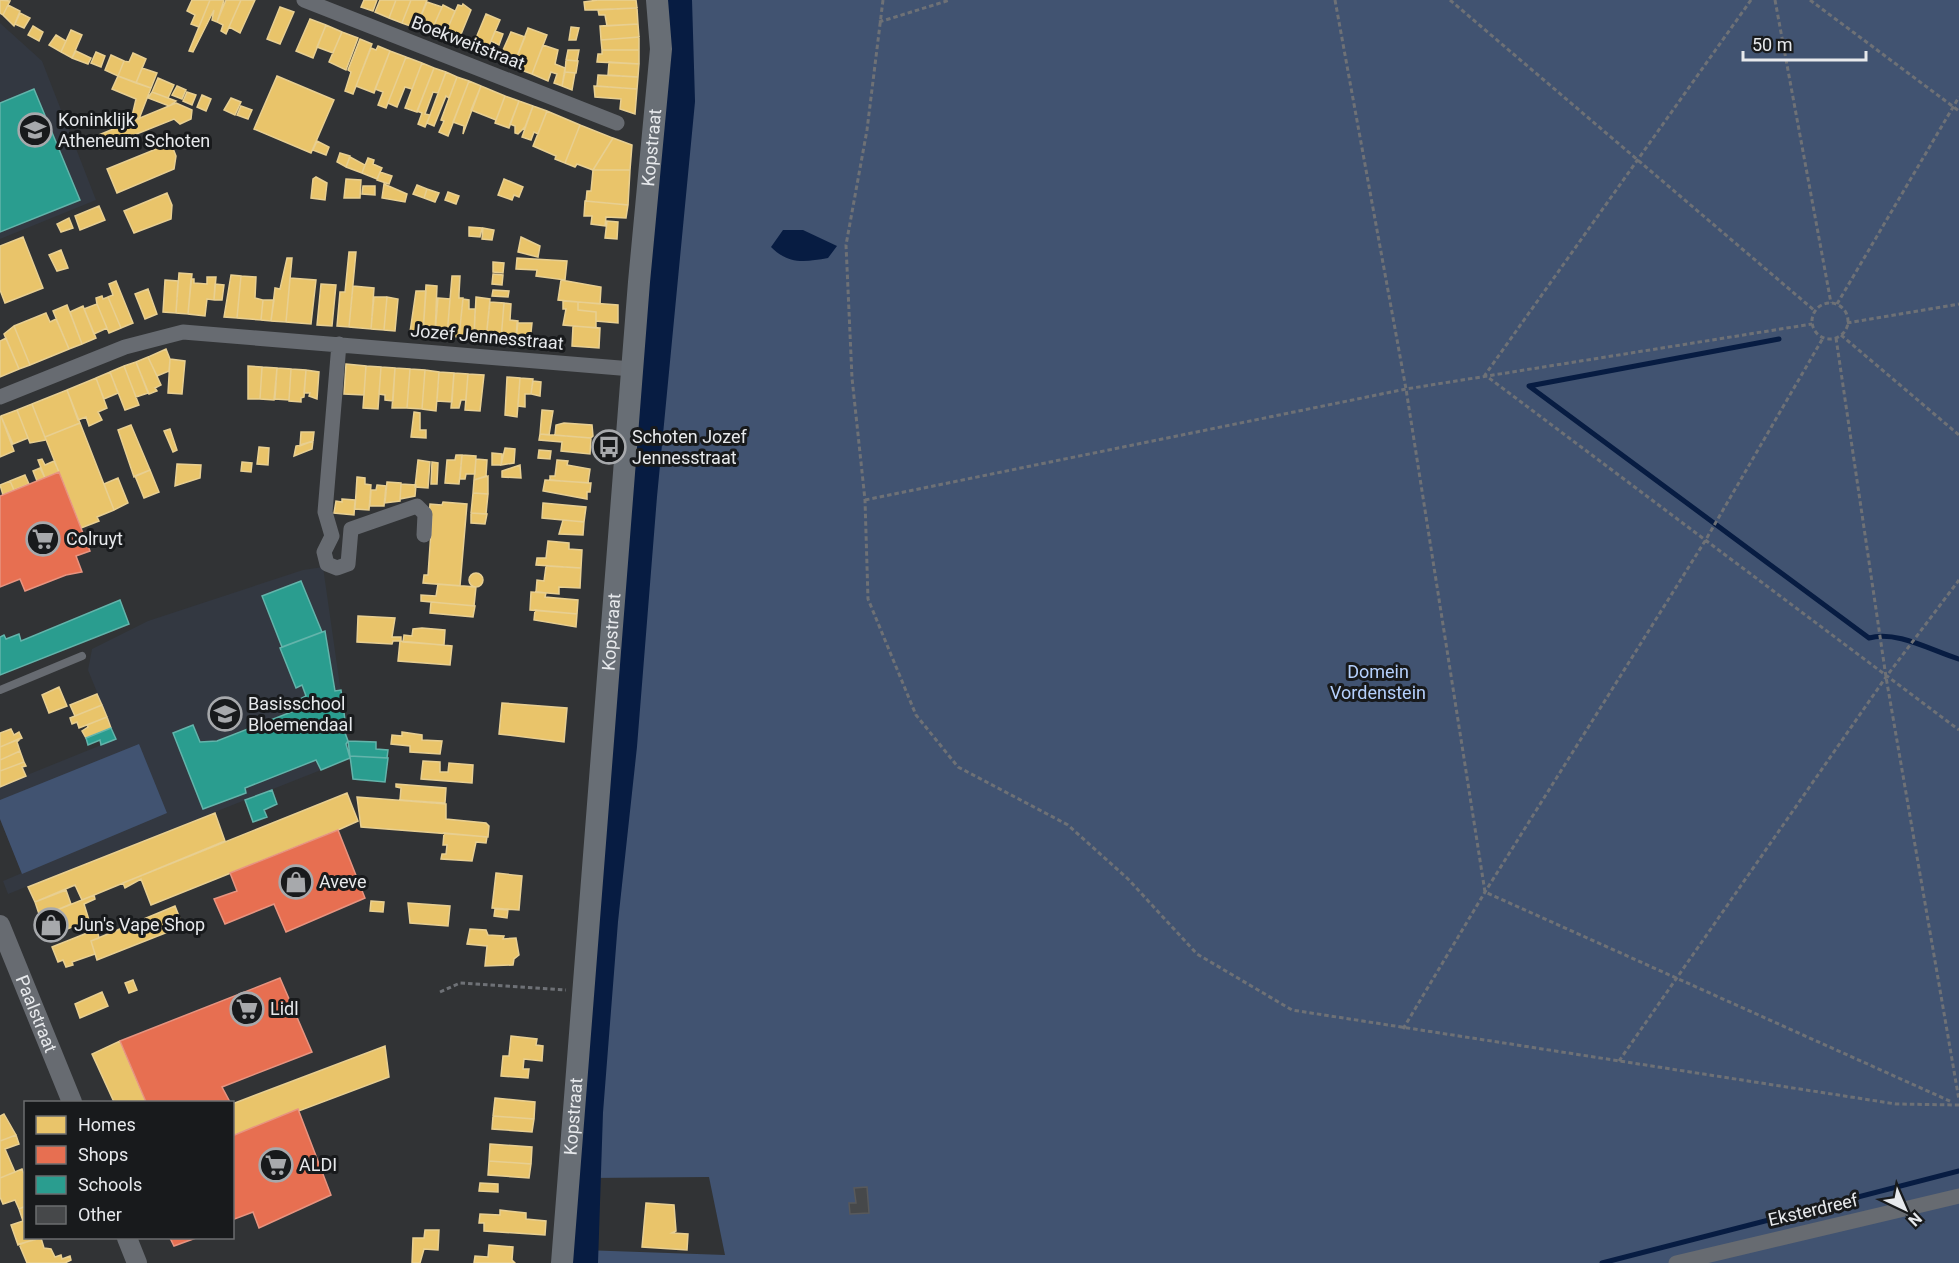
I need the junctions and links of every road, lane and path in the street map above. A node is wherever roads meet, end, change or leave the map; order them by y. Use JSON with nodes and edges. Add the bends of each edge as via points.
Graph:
{"nodes":[{"id":1,"x":304,"y":0,"type":"edge"},
{"id":2,"x":657,"y":0,"type":"edge"},
{"id":3,"x":883,"y":0,"type":"edge"},
{"id":4,"x":950,"y":0,"type":"edge"},
{"id":5,"x":1335,"y":0,"type":"edge"},
{"id":6,"x":1450,"y":0,"type":"edge"},
{"id":7,"x":1751,"y":0,"type":"edge"},
{"id":8,"x":1775,"y":0,"type":"edge"},
{"id":9,"x":1810,"y":0,"type":"edge"},
{"id":10,"x":879,"y":22,"type":"junction"},
{"id":11,"x":1959,"y":97,"type":"edge"},
{"id":12,"x":1953,"y":106,"type":"junction"},
{"id":13,"x":1959,"y":111,"type":"edge"},
{"id":14,"x":617,"y":123,"type":"dead end"},
{"id":15,"x":1639,"y":159,"type":"junction"},
{"id":16,"x":1831,"y":303,"type":"junction"},
{"id":17,"x":1837,"y":304,"type":"junction"},
{"id":18,"x":1959,"y":304,"type":"edge"},
{"id":19,"x":1815,"y":311,"type":"junction"},
{"id":20,"x":1847,"y":323,"type":"junction"},
{"id":21,"x":1812,"y":324,"type":"junction"},
{"id":22,"x":1841,"y":335,"type":"junction"},
{"id":23,"x":1823,"y":338,"type":"junction"},
{"id":24,"x":1836,"y":338,"type":"junction"},
{"id":25,"x":339,"y":344,"type":"junction"},
{"id":26,"x":632,"y":369,"type":"junction"},
{"id":27,"x":1485,"y":375,"type":"junction"},
{"id":28,"x":1406,"y":389,"type":"junction"},
{"id":29,"x":0,"y":397,"type":"edge"},
{"id":30,"x":1959,"y":435,"type":"edge"},
{"id":31,"x":865,"y":500,"type":"junction"},
{"id":32,"x":351,"y":529,"type":"junction"},
{"id":33,"x":424,"y":535,"type":"dead end"},
{"id":34,"x":332,"y":536,"type":"junction"},
{"id":35,"x":1705,"y":541,"type":"junction"},
{"id":36,"x":1959,"y":579,"type":"edge"},
{"id":37,"x":82,"y":656,"type":"dead end"},
{"id":38,"x":1886,"y":677,"type":"junction"},
{"id":39,"x":0,"y":690,"type":"edge"},
{"id":40,"x":1959,"y":730,"type":"edge"},
{"id":41,"x":1485,"y":892,"type":"junction"},
{"id":42,"x":0,"y":925,"type":"edge"},
{"id":43,"x":1677,"y":977,"type":"junction"},
{"id":44,"x":568,"y":991,"type":"dead end"},
{"id":45,"x":440,"y":992,"type":"dead end"},
{"id":46,"x":1403,"y":1029,"type":"junction"},
{"id":47,"x":1619,"y":1060,"type":"junction"},
{"id":48,"x":1959,"y":1100,"type":"edge"},
{"id":49,"x":72,"y":1101,"type":"edge"},
{"id":50,"x":1954,"y":1103,"type":"junction"},
{"id":51,"x":1959,"y":1105,"type":"edge"},
{"id":52,"x":1959,"y":1196,"type":"edge"},
{"id":53,"x":127,"y":1239,"type":"edge"},
{"id":54,"x":137,"y":1263,"type":"edge"},
{"id":55,"x":562,"y":1263,"type":"edge"},
{"id":56,"x":1677,"y":1263,"type":"edge"}],
"edges":[{"from":1,"to":14,"type":"street","name":"Boekweitstraat"},
{"from":2,"to":26,"type":"main road","name":"Kopstraat","via":[[662,49]]},
{"from":3,"to":10,"type":"path"},
{"from":4,"to":10,"type":"path"},
{"from":5,"to":28,"type":"path"},
{"from":6,"to":15,"type":"path"},
{"from":7,"to":15,"type":"path"},
{"from":8,"to":16,"type":"path"},
{"from":9,"to":12,"type":"path"},
{"from":10,"to":31,"type":"path","via":[[867,129],[846,245],[852,378]]},
{"from":11,"to":12,"type":"path"},
{"from":12,"to":13,"type":"path"},
{"from":12,"to":17,"type":"path"},
{"from":15,"to":19,"type":"path"},
{"from":15,"to":27,"type":"path"},
{"from":16,"to":17,"type":"path"},
{"from":16,"to":19,"type":"path"},
{"from":17,"to":20,"type":"path","via":[[1846,313]]},
{"from":18,"to":20,"type":"path"},
{"from":19,"to":21,"type":"path"},
{"from":20,"to":22,"type":"path"},
{"from":21,"to":23,"type":"path"},
{"from":21,"to":27,"type":"path"},
{"from":22,"to":24,"type":"path"},
{"from":22,"to":30,"type":"path"},
{"from":23,"to":24,"type":"path"},
{"from":23,"to":35,"type":"path"},
{"from":24,"to":38,"type":"path"},
{"from":25,"to":26,"type":"street","name":"Jozef Jennesstraat"},
{"from":25,"to":29,"type":"street","name":"Jozef Jennesstraat","via":[[183,332],[125,347]]},
{"from":25,"to":34,"type":"street","via":[[325,512]]},
{"from":26,"to":55,"type":"main road","name":"Kopstraat"},
{"from":27,"to":28,"type":"path"},
{"from":27,"to":35,"type":"path"},
{"from":28,"to":31,"type":"path"},
{"from":28,"to":41,"type":"path"},
{"from":31,"to":46,"type":"path","via":[[868,599],[916,715],[958,767],[1068,825],[1128,879],[1197,954],[1263,993],[1292,1010]]},
{"from":32,"to":33,"type":"street","via":[[417,506],[425,514]]},
{"from":32,"to":34,"type":"street"},
{"from":32,"to":34,"type":"street","via":[[348,564],[337,568],[327,564],[324,552]]},
{"from":35,"to":38,"type":"path"},
{"from":35,"to":41,"type":"path"},
{"from":36,"to":38,"type":"path"},
{"from":37,"to":39,"type":"lane"},
{"from":38,"to":40,"type":"path"},
{"from":38,"to":43,"type":"path"},
{"from":38,"to":48,"type":"path"},
{"from":41,"to":43,"type":"path"},
{"from":41,"to":46,"type":"path"},
{"from":42,"to":49,"type":"street","name":"Paalstraat"},
{"from":43,"to":47,"type":"path"},
{"from":43,"to":50,"type":"path"},
{"from":44,"to":45,"type":"path","via":[[460,983]]},
{"from":46,"to":47,"type":"path"},
{"from":47,"to":50,"type":"path","via":[[1896,1104]]},
{"from":50,"to":51,"type":"path"},
{"from":52,"to":56,"type":"street","name":"Eksterdreef"},
{"from":53,"to":54,"type":"street"}]}
